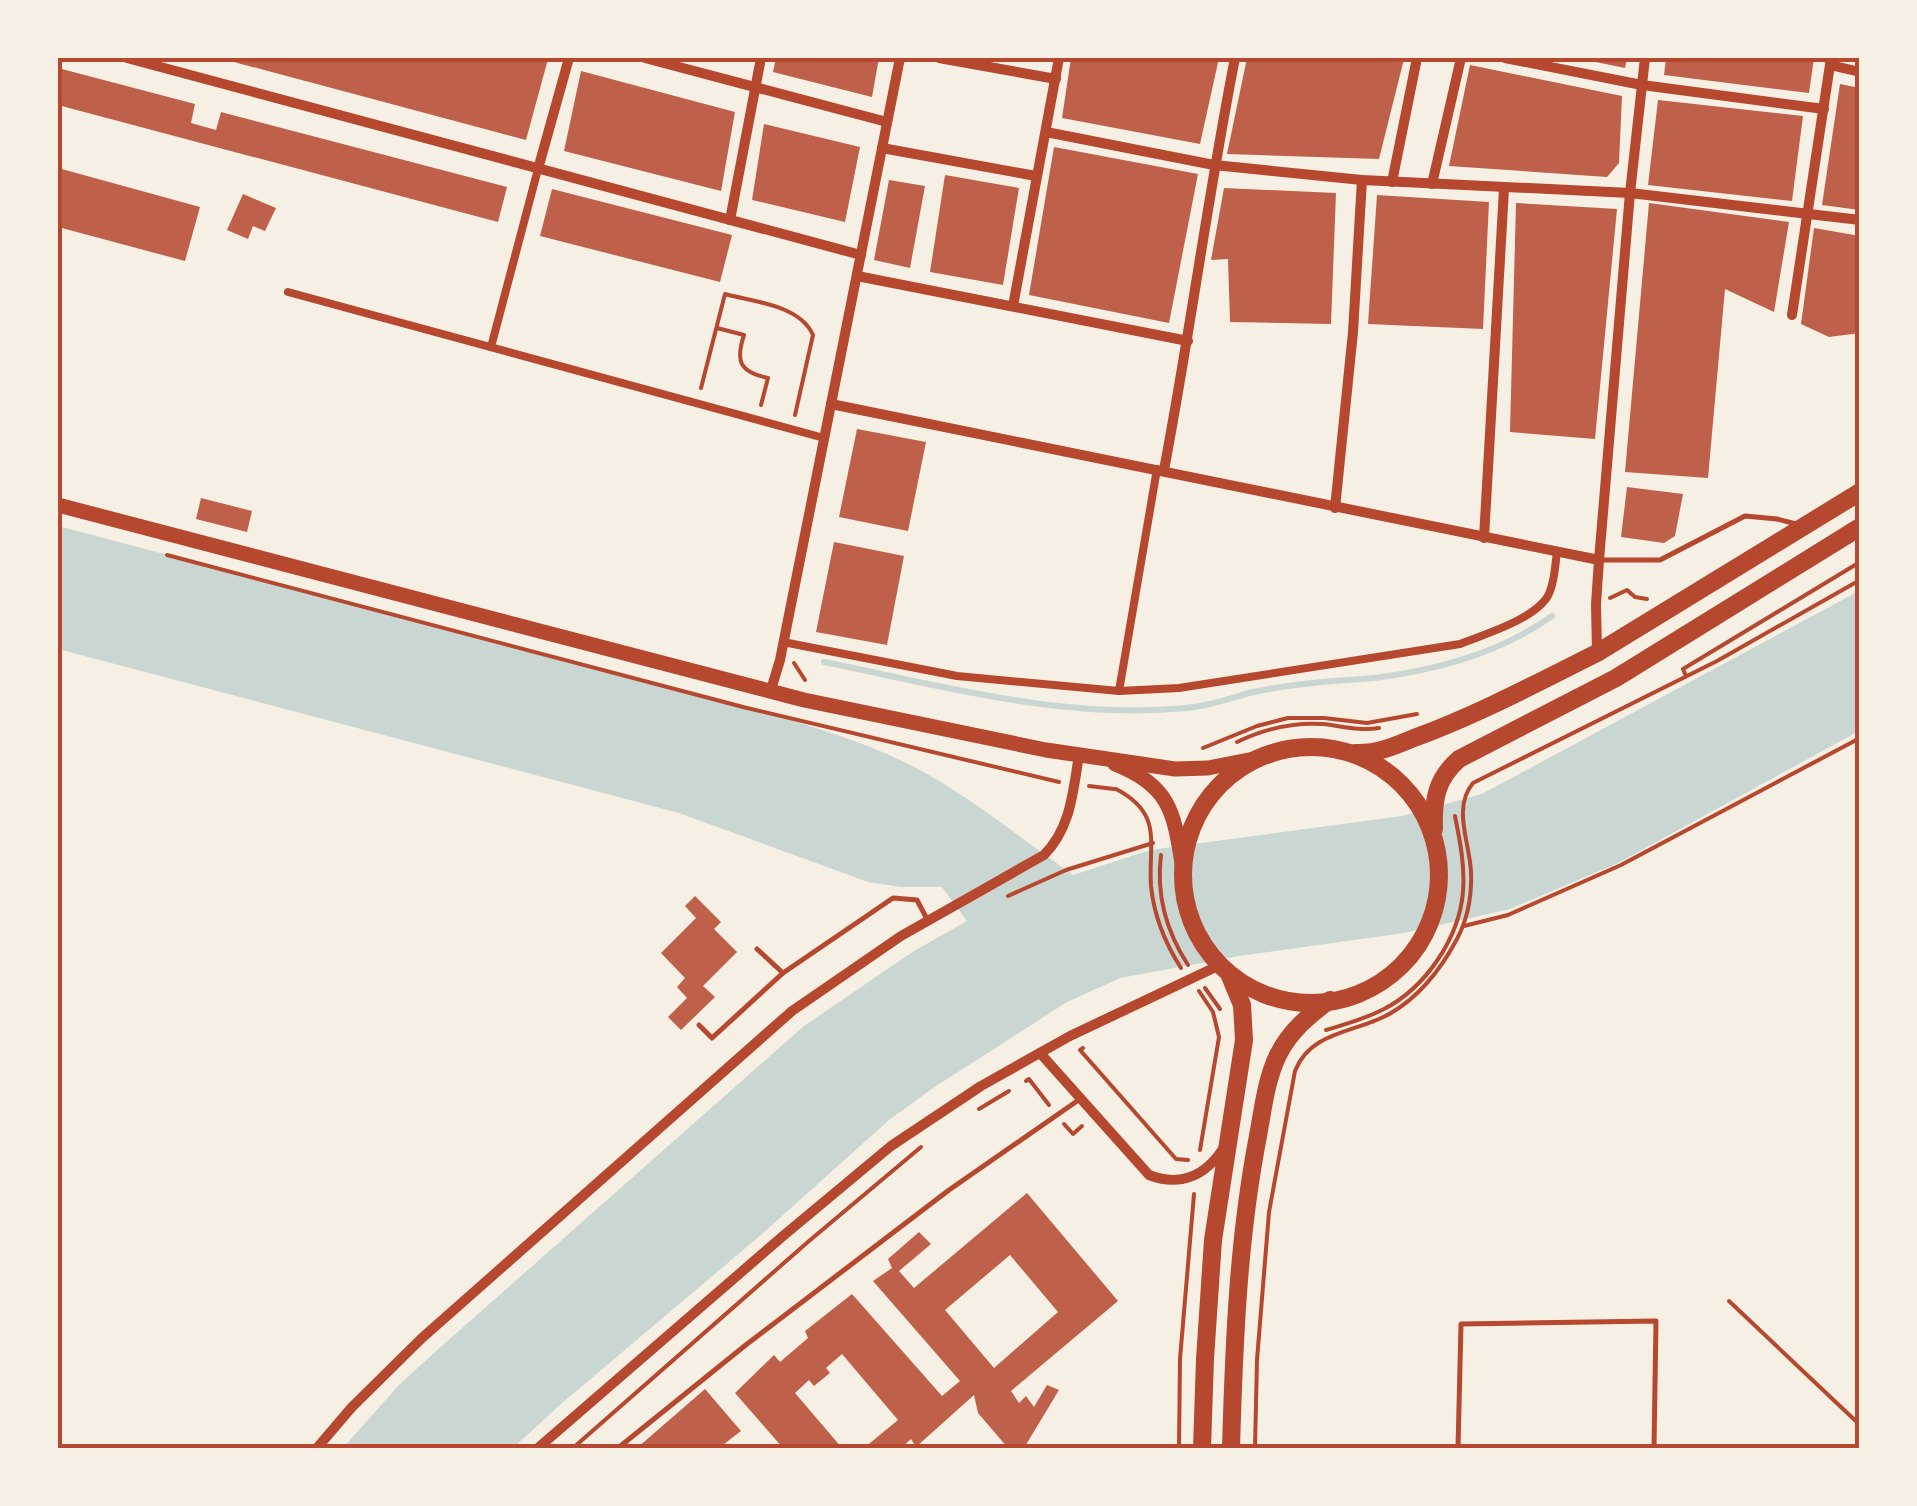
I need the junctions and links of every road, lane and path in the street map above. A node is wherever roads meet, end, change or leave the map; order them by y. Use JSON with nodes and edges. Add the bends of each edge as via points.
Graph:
{"nodes":[{"id":1,"x":127,"y":58,"type":"edge"},
{"id":2,"x":569,"y":58,"type":"edge"},
{"id":3,"x":645,"y":58,"type":"edge"},
{"id":4,"x":761,"y":58,"type":"edge"},
{"id":5,"x":900,"y":58,"type":"edge"},
{"id":6,"x":939,"y":58,"type":"edge"},
{"id":7,"x":1059,"y":58,"type":"edge"},
{"id":8,"x":1235,"y":58,"type":"edge"},
{"id":9,"x":1417,"y":58,"type":"edge"},
{"id":10,"x":1461,"y":58,"type":"edge"},
{"id":11,"x":1505,"y":58,"type":"edge"},
{"id":12,"x":1645,"y":58,"type":"edge"},
{"id":13,"x":1831,"y":61,"type":"edge"},
{"id":14,"x":1860,"y":72,"type":"edge"},
{"id":15,"x":1056,"y":79,"type":"junction"},
{"id":16,"x":1642,"y":85,"type":"junction"},
{"id":17,"x":756,"y":86,"type":"junction"},
{"id":18,"x":1824,"y":109,"type":"junction"},
{"id":19,"x":887,"y":122,"type":"junction"},
{"id":20,"x":1046,"y":132,"type":"junction"},
{"id":21,"x":882,"y":148,"type":"junction"},
{"id":22,"x":1214,"y":165,"type":"junction"},
{"id":23,"x":538,"y":169,"type":"junction"},
{"id":24,"x":1036,"y":176,"type":"junction"},
{"id":25,"x":1362,"y":180,"type":"junction"},
{"id":26,"x":1392,"y":182,"type":"junction"},
{"id":27,"x":1432,"y":184,"type":"junction"},
{"id":28,"x":1504,"y":188,"type":"junction"},
{"id":29,"x":1630,"y":193,"type":"junction"},
{"id":30,"x":1808,"y":212,"type":"junction"},
{"id":31,"x":730,"y":220,"type":"junction"},
{"id":32,"x":1860,"y":220,"type":"edge"},
{"id":33,"x":861,"y":255,"type":"junction"},
{"id":34,"x":857,"y":276,"type":"junction"},
{"id":35,"x":288,"y":292,"type":"dead end"},
{"id":36,"x":1013,"y":306,"type":"junction"},
{"id":37,"x":1792,"y":315,"type":"dead end"},
{"id":38,"x":717,"y":328,"type":"junction"},
{"id":39,"x":1188,"y":341,"type":"junction"},
{"id":40,"x":491,"y":347,"type":"junction"},
{"id":41,"x":697,"y":404,"type":"junction"},
{"id":42,"x":831,"y":404,"type":"junction"},
{"id":43,"x":757,"y":420,"type":"junction"},
{"id":44,"x":792,"y":429,"type":"junction"},
{"id":45,"x":824,"y":438,"type":"junction"},
{"id":46,"x":1161,"y":470,"type":"junction"},
{"id":47,"x":1860,"y":492,"type":"edge"},
{"id":48,"x":58,"y":505,"type":"edge"},
{"id":49,"x":1335,"y":508,"type":"junction"},
{"id":50,"x":1804,"y":526,"type":"junction"},
{"id":51,"x":1860,"y":527,"type":"edge"},
{"id":52,"x":1484,"y":538,"type":"junction"},
{"id":53,"x":1557,"y":552,"type":"junction"},
{"id":54,"x":1599,"y":560,"type":"junction"},
{"id":55,"x":1860,"y":562,"type":"edge"},
{"id":56,"x":1860,"y":580,"type":"edge"},
{"id":57,"x":1654,"y":596,"type":"dead end"},
{"id":58,"x":1596,"y":604,"type":"junction"},
{"id":59,"x":783,"y":642,"type":"junction"},
{"id":60,"x":797,"y":645,"type":"junction"},
{"id":61,"x":1597,"y":652,"type":"junction"},
{"id":62,"x":1686,"y":676,"type":"junction"},
{"id":63,"x":805,"y":680,"type":"dead end"},
{"id":64,"x":1118,"y":690,"type":"junction"},
{"id":65,"x":770,"y":693,"type":"junction"},
{"id":66,"x":1860,"y":738,"type":"edge"},
{"id":67,"x":1233,"y":745,"type":"dead end"},
{"id":68,"x":1200,"y":749,"type":"dead end"},
{"id":69,"x":1350,"y":753,"type":"junction"},
{"id":70,"x":1083,"y":756,"type":"junction"},
{"id":71,"x":1269,"y":756,"type":"junction"},
{"id":72,"x":1116,"y":789,"type":"dead end"},
{"id":73,"x":1459,"y":801,"type":"junction"},
{"id":74,"x":1428,"y":809,"type":"junction"},
{"id":75,"x":1153,"y":842,"type":"dead end"},
{"id":76,"x":1176,"y":844,"type":"junction"},
{"id":77,"x":998,"y":901,"type":"dead end"},
{"id":78,"x":928,"y":921,"type":"junction"},
{"id":79,"x":1464,"y":926,"type":"junction"},
{"id":80,"x":758,"y":949,"type":"dead end"},
{"id":81,"x":1188,"y":965,"type":"dead end"},
{"id":82,"x":1221,"y":966,"type":"junction"},
{"id":83,"x":782,"y":973,"type":"junction"},
{"id":84,"x":1190,"y":980,"type":"junction"},
{"id":85,"x":1330,"y":999,"type":"junction"},
{"id":86,"x":699,"y":1025,"type":"dead end"},
{"id":87,"x":1322,"y":1032,"type":"dead end"},
{"id":88,"x":1097,"y":1042,"type":"dead end"},
{"id":89,"x":1300,"y":1049,"type":"dead end"},
{"id":90,"x":1040,"y":1053,"type":"junction"},
{"id":91,"x":1215,"y":1070,"type":"dead end"},
{"id":92,"x":1286,"y":1085,"type":"dead end"},
{"id":93,"x":1080,"y":1100,"type":"junction"},
{"id":94,"x":1058,"y":1116,"type":"junction"},
{"id":95,"x":966,"y":1117,"type":"dead end"},
{"id":96,"x":1085,"y":1124,"type":"dead end"},
{"id":97,"x":1226,"y":1144,"type":"junction"},
{"id":98,"x":920,"y":1148,"type":"dead end"},
{"id":99,"x":1198,"y":1162,"type":"dead end"},
{"id":100,"x":1728,"y":1300,"type":"dead end"},
{"id":101,"x":1860,"y":1425,"type":"edge"},
{"id":102,"x":318,"y":1448,"type":"edge"},
{"id":103,"x":538,"y":1448,"type":"edge"},
{"id":104,"x":573,"y":1448,"type":"edge"},
{"id":105,"x":618,"y":1448,"type":"edge"},
{"id":106,"x":1202,"y":1448,"type":"edge"},
{"id":107,"x":1232,"y":1448,"type":"edge"},
{"id":108,"x":1255,"y":1448,"type":"edge"},
{"id":109,"x":1458,"y":1448,"type":"edge"},
{"id":110,"x":1654,"y":1448,"type":"edge"}],
"edges":[{"from":1,"to":23,"type":"street"},
{"from":2,"to":23,"type":"street"},
{"from":3,"to":17,"type":"street"},
{"from":4,"to":17,"type":"street"},
{"from":5,"to":19,"type":"street"},
{"from":6,"to":15,"type":"street"},
{"from":7,"to":15,"type":"street"},
{"from":8,"to":22,"type":"street"},
{"from":9,"to":26,"type":"street"},
{"from":10,"to":27,"type":"street"},
{"from":11,"to":16,"type":"street"},
{"from":12,"to":16,"type":"street"},
{"from":13,"to":14,"type":"street"},
{"from":13,"to":18,"type":"street"},
{"from":15,"to":20,"type":"street"},
{"from":16,"to":18,"type":"street"},
{"from":16,"to":29,"type":"street"},
{"from":17,"to":19,"type":"street"},
{"from":17,"to":31,"type":"street"},
{"from":18,"to":30,"type":"street"},
{"from":19,"to":21,"type":"street"},
{"from":20,"to":22,"type":"street"},
{"from":20,"to":24,"type":"street"},
{"from":21,"to":24,"type":"street"},
{"from":21,"to":33,"type":"street"},
{"from":22,"to":25,"type":"street"},
{"from":22,"to":39,"type":"street"},
{"from":23,"to":31,"type":"street"},
{"from":23,"to":40,"type":"street"},
{"from":24,"to":36,"type":"street"},
{"from":25,"to":26,"type":"street"},
{"from":25,"to":49,"type":"street"},
{"from":26,"to":27,"type":"street"},
{"from":27,"to":28,"type":"street"},
{"from":28,"to":29,"type":"street"},
{"from":28,"to":52,"type":"street"},
{"from":29,"to":30,"type":"street"},
{"from":29,"to":54,"type":"street"},
{"from":30,"to":32,"type":"street"},
{"from":30,"to":37,"type":"street"},
{"from":31,"to":33,"type":"street"},
{"from":33,"to":34,"type":"street"},
{"from":34,"to":36,"type":"street"},
{"from":34,"to":42,"type":"street"},
{"from":35,"to":40,"type":"street"},
{"from":36,"to":39,"type":"street"},
{"from":38,"to":41,"type":"path"},
{"from":38,"to":43,"type":"path","via":[[744,335],[740,363],[768,378]]},
{"from":38,"to":44,"type":"path","via":[[725,294],[792,312],[809,326]]},
{"from":39,"to":46,"type":"street"},
{"from":40,"to":41,"type":"street"},
{"from":41,"to":43,"type":"street"},
{"from":42,"to":45,"type":"street"},
{"from":42,"to":46,"type":"street"},
{"from":43,"to":44,"type":"street"},
{"from":44,"to":45,"type":"street"},
{"from":45,"to":59,"type":"street"},
{"from":46,"to":49,"type":"street"},
{"from":46,"to":64,"type":"street"},
{"from":47,"to":50,"type":"main road"},
{"from":48,"to":65,"type":"main road"},
{"from":49,"to":52,"type":"street"},
{"from":50,"to":54,"type":"lane","via":[[1746,516],[1660,560]]},
{"from":50,"to":61,"type":"main road"},
{"from":51,"to":74,"type":"main road","via":[[1616,678],[1467,754],[1444,774]]},
{"from":52,"to":53,"type":"street"},
{"from":53,"to":54,"type":"street"},
{"from":53,"to":64,"type":"street","via":[[1548,598],[1460,644],[1179,688]]},
{"from":54,"to":58,"type":"street"},
{"from":55,"to":62,"type":"path","via":[[1683,669]]},
{"from":56,"to":62,"type":"path"},
{"from":57,"to":58,"type":"path","via":[[1627,590]]},
{"from":58,"to":61,"type":"street"},
{"from":59,"to":60,"type":"street"},
{"from":59,"to":65,"type":"street"},
{"from":60,"to":63,"type":"path","via":[[794,662]]},
{"from":60,"to":64,"type":"street","via":[[957,676]]},
{"from":61,"to":69,"type":"main road","via":[[1451,724],[1381,751]]},
{"from":62,"to":73,"type":"path","via":[[1473,783]]},
{"from":65,"to":70,"type":"main road"},
{"from":66,"to":79,"type":"path","via":[[1621,865],[1508,915]]},
{"from":67,"to":68,"type":"path","via":[[1289,725],[1368,730],[1428,715],[1376,722],[1288,718]]},
{"from":69,"to":71,"type":"main road","via":[[1308,749]]},
{"from":69,"to":74,"type":"main road","via":[[1385,769]]},
{"from":70,"to":71,"type":"main road","via":[[1188,770]]},
{"from":70,"to":76,"type":"main road","via":[[1131,771],[1162,796]]},
{"from":70,"to":78,"type":"street","via":[[1065,826],[1044,855]]},
{"from":71,"to":76,"type":"main road","via":[[1232,775]]},
{"from":72,"to":84,"type":"path","via":[[1149,820],[1157,919]]},
{"from":73,"to":79,"type":"path","via":[[1472,873]]},
{"from":73,"to":87,"type":"path","via":[[1464,891],[1457,922],[1430,970],[1403,997]]},
{"from":74,"to":85,"type":"main road","via":[[1441,876],[1428,928],[1390,976]]},
{"from":75,"to":77,"type":"path"},
{"from":76,"to":81,"type":"path","via":[[1160,886],[1165,918]]},
{"from":76,"to":82,"type":"main road","via":[[1190,918]]},
{"from":78,"to":83,"type":"lane","via":[[916,900],[893,898]]},
{"from":78,"to":102,"type":"street","via":[[792,1011],[422,1338]]},
{"from":79,"to":108,"type":"path","via":[[1435,974],[1407,1002],[1322,1039],[1298,1062],[1269,1212]]},
{"from":80,"to":83,"type":"lane"},
{"from":82,"to":84,"type":"street"},
{"from":82,"to":85,"type":"main road","via":[[1268,995]]},
{"from":82,"to":97,"type":"main road","via":[[1242,1005],[1244,1040]]},
{"from":83,"to":86,"type":"lane","via":[[712,1038]]},
{"from":84,"to":90,"type":"street"},
{"from":84,"to":91,"type":"path","via":[[1218,1026]]},
{"from":85,"to":107,"type":"main road","via":[[1291,1034],[1269,1082],[1246,1210]]},
{"from":88,"to":99,"type":"path","via":[[1080,1050],[1176,1159]]},
{"from":89,"to":92,"type":"path"},
{"from":90,"to":93,"type":"street"},
{"from":90,"to":103,"type":"street","via":[[891,1146]]},
{"from":93,"to":94,"type":"lane"},
{"from":93,"to":97,"type":"street","via":[[1141,1168],[1160,1179],[1196,1175]]},
{"from":94,"to":95,"type":"path","via":[[1028,1079]]},
{"from":94,"to":96,"type":"path","via":[[1073,1134]]},
{"from":94,"to":105,"type":"lane","via":[[949,1190]]},
{"from":97,"to":106,"type":"main road","via":[[1213,1240]]},
{"from":98,"to":104,"type":"path"},
{"from":100,"to":101,"type":"path"},
{"from":109,"to":110,"type":"lane","via":[[1461,1324],[1656,1321]]}]}
